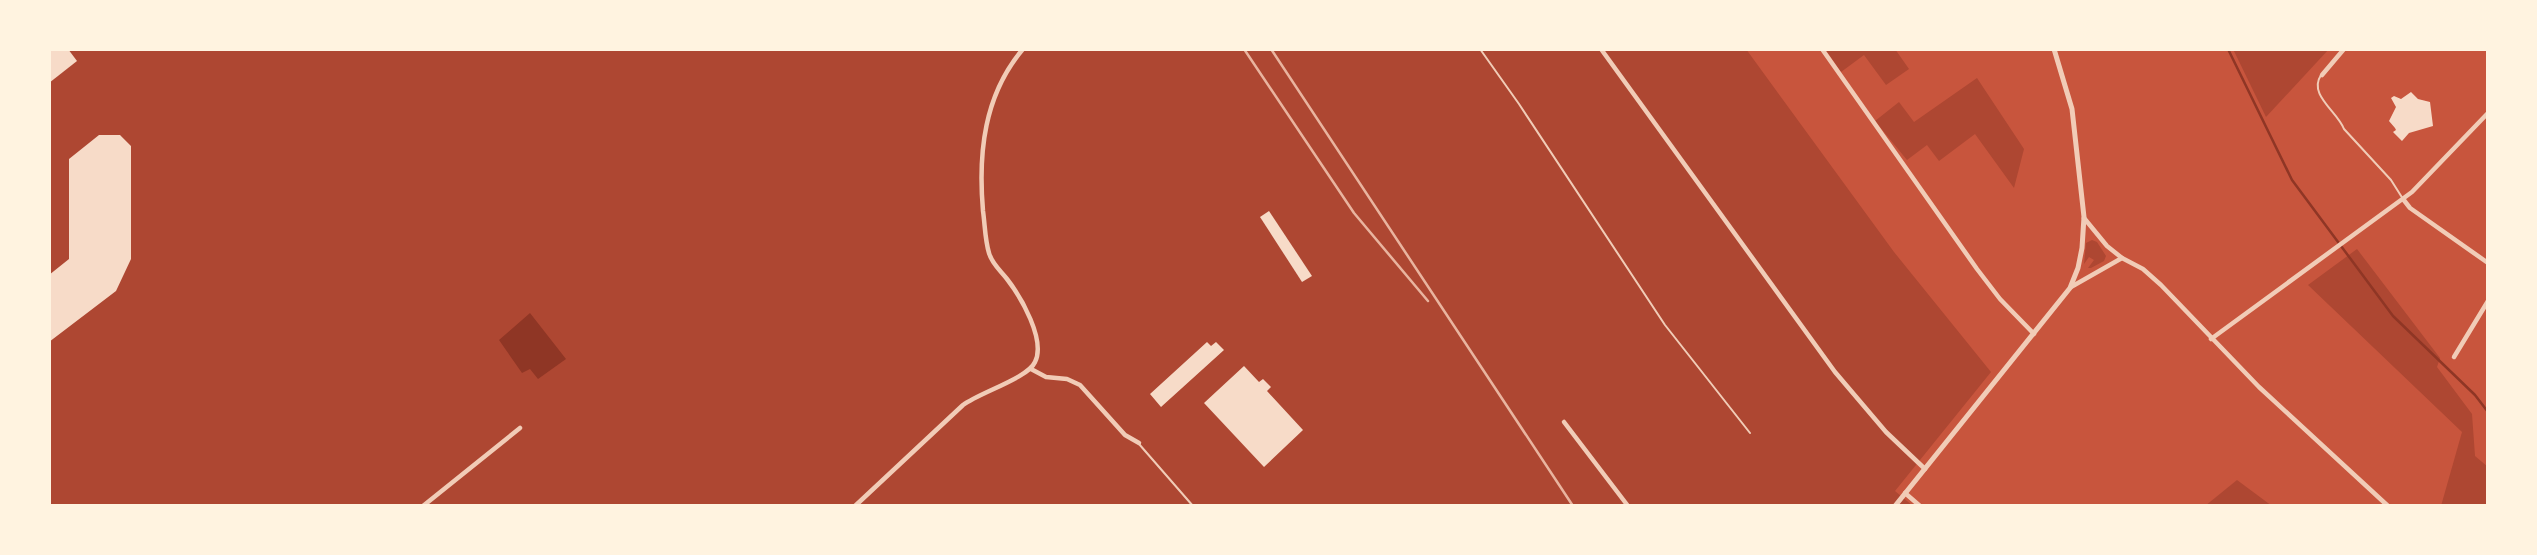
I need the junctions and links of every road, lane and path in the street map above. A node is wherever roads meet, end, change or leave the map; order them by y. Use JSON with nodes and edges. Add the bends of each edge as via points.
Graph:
{"nodes":[{"id":1,"x":1023,"y":49,"type":"edge"},
{"id":2,"x":1480,"y":49,"type":"edge"},
{"id":3,"x":1601,"y":49,"type":"edge"},
{"id":4,"x":1822,"y":49,"type":"edge"},
{"id":5,"x":2054,"y":49,"type":"edge"},
{"id":6,"x":2344,"y":49,"type":"edge"},
{"id":7,"x":2322,"y":75,"type":"joint"},
{"id":8,"x":2488,"y":113,"type":"edge"},
{"id":9,"x":2403,"y":199,"type":"junction"},
{"id":10,"x":2084,"y":217,"type":"junction"},
{"id":11,"x":2122,"y":258,"type":"junction"},
{"id":12,"x":2488,"y":263,"type":"edge"},
{"id":13,"x":2070,"y":288,"type":"junction"},
{"id":14,"x":2488,"y":301,"type":"edge"},
{"id":15,"x":2034,"y":334,"type":"junction"},
{"id":16,"x":2211,"y":340,"type":"junction"},
{"id":17,"x":2455,"y":357,"type":"dead end"},
{"id":18,"x":1031,"y":369,"type":"junction"},
{"id":19,"x":1564,"y":422,"type":"dead end"},
{"id":20,"x":520,"y":428,"type":"dead end"},
{"id":21,"x":1750,"y":433,"type":"dead end"},
{"id":22,"x":1139,"y":443,"type":"joint"},
{"id":23,"x":1925,"y":469,"type":"junction"},
{"id":24,"x":1905,"y":493,"type":"junction"},
{"id":25,"x":857,"y":505,"type":"edge"},
{"id":26,"x":423,"y":506,"type":"edge"},
{"id":27,"x":1193,"y":506,"type":"edge"},
{"id":28,"x":1628,"y":506,"type":"edge"},
{"id":29,"x":1895,"y":506,"type":"edge"},
{"id":30,"x":1920,"y":506,"type":"edge"},
{"id":31,"x":2388,"y":506,"type":"edge"}],
"edges":[{"from":1,"to":18,"type":"street","via":[[1000,83],[988,114],[982,195],[989,253],[1017,295],[1038,340],[1038,355]]},
{"from":2,"to":21,"type":"lane","via":[[1665,325]]},
{"from":3,"to":23,"type":"street","via":[[1835,372]]},
{"from":4,"to":15,"type":"street","via":[[1977,269]]},
{"from":5,"to":10,"type":"street","via":[[2072,109]]},
{"from":6,"to":7,"type":"street"},
{"from":7,"to":9,"type":"lane","via":[[2318,93]]},
{"from":8,"to":9,"type":"street"},
{"from":9,"to":12,"type":"street"},
{"from":9,"to":16,"type":"street"},
{"from":10,"to":11,"type":"street"},
{"from":10,"to":13,"type":"street","via":[[2082,248]]},
{"from":11,"to":13,"type":"street"},
{"from":11,"to":16,"type":"street","via":[[2161,285]]},
{"from":13,"to":15,"type":"street"},
{"from":14,"to":17,"type":"street"},
{"from":15,"to":23,"type":"street"},
{"from":16,"to":31,"type":"street"},
{"from":18,"to":22,"type":"street","via":[[1080,385],[1125,435]]},
{"from":18,"to":25,"type":"street","via":[[963,405]]},
{"from":19,"to":28,"type":"street"},
{"from":20,"to":26,"type":"street"},
{"from":22,"to":27,"type":"lane"},
{"from":23,"to":24,"type":"street"},
{"from":24,"to":29,"type":"street"},
{"from":24,"to":30,"type":"street"}]}
